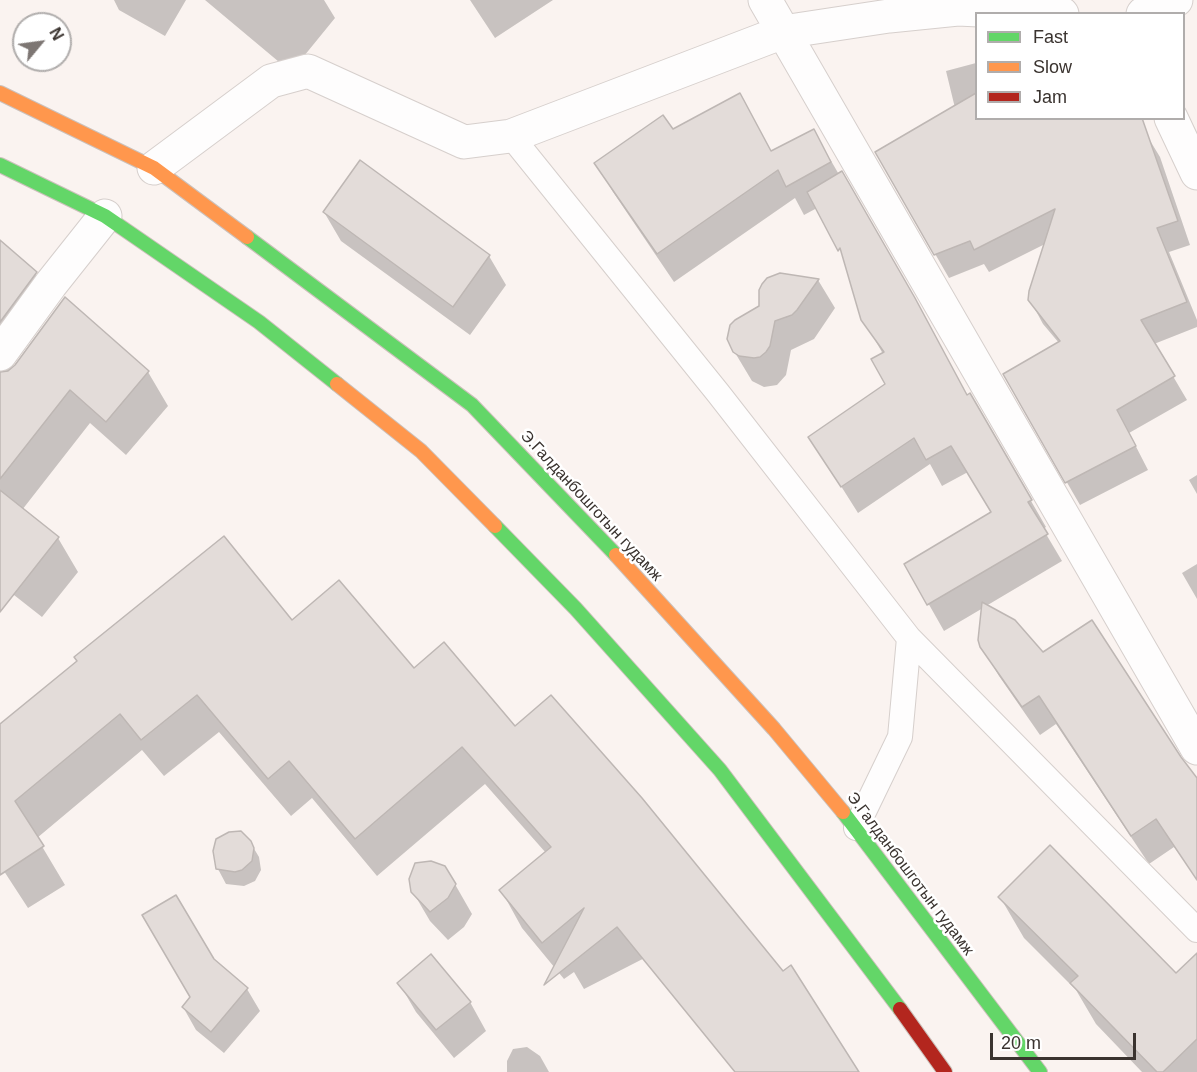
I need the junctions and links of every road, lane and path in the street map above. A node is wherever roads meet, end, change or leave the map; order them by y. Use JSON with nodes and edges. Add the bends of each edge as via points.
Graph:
{"nodes":[{"id":1,"x":765,"y":0,"type":"edge"},
{"id":2,"x":1176,"y":0,"type":"edge"},
{"id":3,"x":1020,"y":12,"type":"edge"},
{"id":4,"x":1148,"y":12,"type":"edge"},
{"id":5,"x":783,"y":32,"type":"junction"},
{"id":6,"x":0,"y":93,"type":"edge"},
{"id":7,"x":1172,"y":120,"type":"edge"},
{"id":8,"x":511,"y":136,"type":"junction"},
{"id":9,"x":0,"y":165,"type":"edge"},
{"id":10,"x":154,"y":168,"type":"junction"},
{"id":11,"x":1197,"y":173,"type":"edge"},
{"id":12,"x":105,"y":216,"type":"junction"},
{"id":13,"x":0,"y":354,"type":"edge"},
{"id":14,"x":909,"y":638,"type":"junction"},
{"id":15,"x":1197,"y":747,"type":"edge"},
{"id":16,"x":856,"y":828,"type":"junction"},
{"id":17,"x":1197,"y":930,"type":"edge"},
{"id":18,"x":945,"y":1072,"type":"edge"},
{"id":19,"x":1040,"y":1072,"type":"edge"}],
"edges":[{"from":1,"to":5,"type":"street"},
{"from":2,"to":4,"type":"street"},
{"from":3,"to":5,"type":"street","via":[[958,9]]},
{"from":5,"to":8,"type":"street"},
{"from":5,"to":15,"type":"street"},
{"from":6,"to":10,"type":"main road","name":"Э.Галданбошготын гудамж"},
{"from":7,"to":11,"type":"street"},
{"from":8,"to":10,"type":"street","via":[[464,142],[308,71],[271,81]]},
{"from":8,"to":14,"type":"lane"},
{"from":9,"to":12,"type":"main road"},
{"from":10,"to":16,"type":"main road","name":"Э.Галданбошготын гудамж","via":[[472,405],[758,711]]},
{"from":12,"to":13,"type":"street"},
{"from":12,"to":18,"type":"main road","via":[[258,322],[421,451],[576,609],[720,770]]},
{"from":14,"to":16,"type":"lane","via":[[900,737]]},
{"from":14,"to":17,"type":"lane"},
{"from":16,"to":19,"type":"main road","name":"Э.Галданбошготын гудамж"}]}
